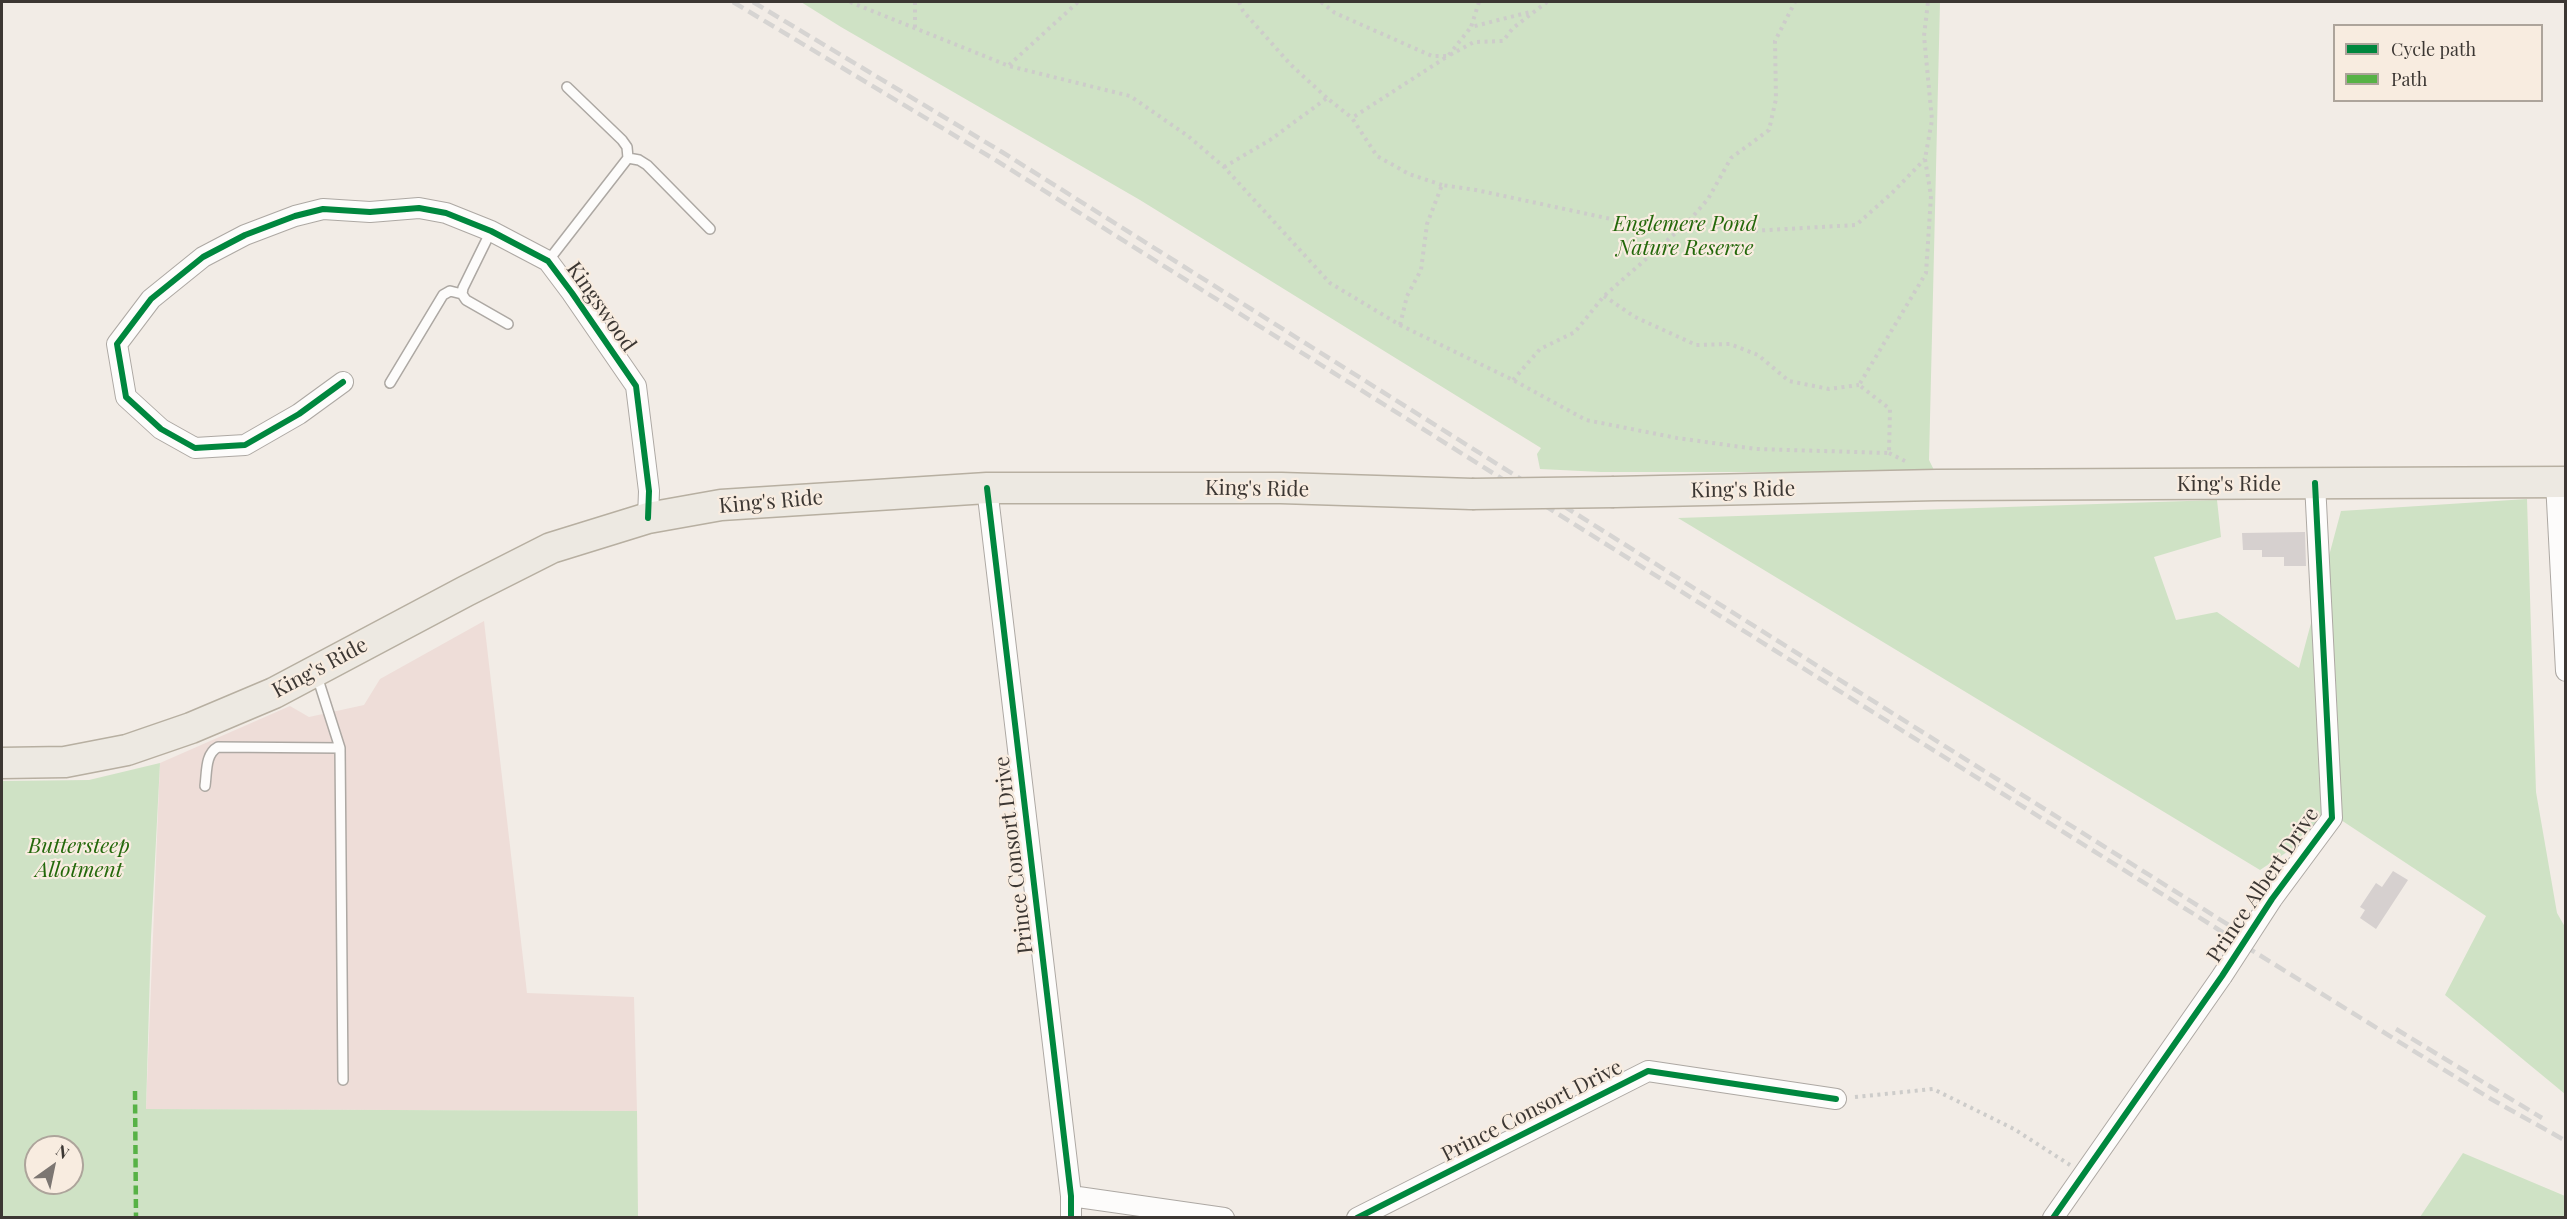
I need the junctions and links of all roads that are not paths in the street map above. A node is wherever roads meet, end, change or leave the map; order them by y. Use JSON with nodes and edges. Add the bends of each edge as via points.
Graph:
{"nodes":[{"id":1,"x":567,"y":87,"type":"dead end"},
{"id":2,"x":628,"y":158,"type":"junction"},
{"id":3,"x":710,"y":229,"type":"dead end"},
{"id":4,"x":491,"y":231,"type":"junction"},
{"id":5,"x":548,"y":261,"type":"junction"},
{"id":6,"x":462,"y":294,"type":"junction"},
{"id":7,"x":508,"y":324,"type":"dead end"},
{"id":8,"x":343,"y":382,"type":"dead end"},
{"id":9,"x":390,"y":383,"type":"dead end"},
{"id":10,"x":2561,"y":482,"type":"edge"},
{"id":11,"x":2315,"y":483,"type":"junction"},
{"id":12,"x":987,"y":488,"type":"junction"},
{"id":13,"x":648,"y":518,"type":"junction"},
{"id":14,"x":315,"y":671,"type":"junction"},
{"id":15,"x":2565,"y":671,"type":"edge"},
{"id":16,"x":340,"y":748,"type":"junction"},
{"id":17,"x":2,"y":763,"type":"edge"},
{"id":18,"x":205,"y":786,"type":"dead end"},
{"id":19,"x":343,"y":1080,"type":"dead end"},
{"id":20,"x":1836,"y":1099,"type":"road end"},
{"id":21,"x":1071,"y":1196,"type":"junction"},
{"id":22,"x":1071,"y":1218,"type":"edge"},
{"id":23,"x":1224,"y":1218,"type":"edge"},
{"id":24,"x":1357,"y":1218,"type":"edge"},
{"id":25,"x":2053,"y":1218,"type":"edge"}],
"edges":[{"from":1,"to":2,"type":"lane","via":[[622,140]]},
{"from":2,"to":3,"type":"lane","via":[[647,165]]},
{"from":2,"to":5,"type":"lane"},
{"from":4,"to":5,"type":"street","name":"Kingswood"},
{"from":4,"to":6,"type":"lane"},
{"from":4,"to":8,"type":"street","name":"Kingswood","via":[[446,213],[419,208],[370,212],[323,209],[295,216],[203,257],[151,299],[117,344],[126,397],[161,429],[195,448],[245,445],[299,414]]},
{"from":5,"to":13,"type":"street","name":"Kingswood","via":[[636,386],[649,491]]},
{"from":6,"to":7,"type":"lane"},
{"from":6,"to":9,"type":"lane","via":[[450,291],[443,296]]},
{"from":10,"to":11,"type":"main road","name":"King's Ride"},
{"from":10,"to":15,"type":"street"},
{"from":11,"to":12,"type":"main road","name":"King's Ride","bridge":true,"via":[[1472,494],[1281,488]]},
{"from":11,"to":25,"type":"street","name":"Prince Albert Drive","bridge":true,"via":[[2332,818],[2272,898]]},
{"from":12,"to":13,"type":"main road","name":"King's Ride","via":[[722,505]]},
{"from":12,"to":21,"type":"street","name":"Prince Consort Drive"},
{"from":13,"to":14,"type":"main road","name":"King's Ride","via":[[551,548]]},
{"from":14,"to":16,"type":"lane"},
{"from":14,"to":17,"type":"main road","name":"King's Ride","via":[[191,728],[127,750],[65,762]]},
{"from":16,"to":18,"type":"lane","via":[[218,747],[208,758]]},
{"from":16,"to":19,"type":"lane"},
{"from":20,"to":24,"type":"street","name":"Prince Consort Drive","via":[[1648,1071]]},
{"from":21,"to":22,"type":"street","name":"Prince Consort Drive"},
{"from":21,"to":23,"type":"street"}]}
